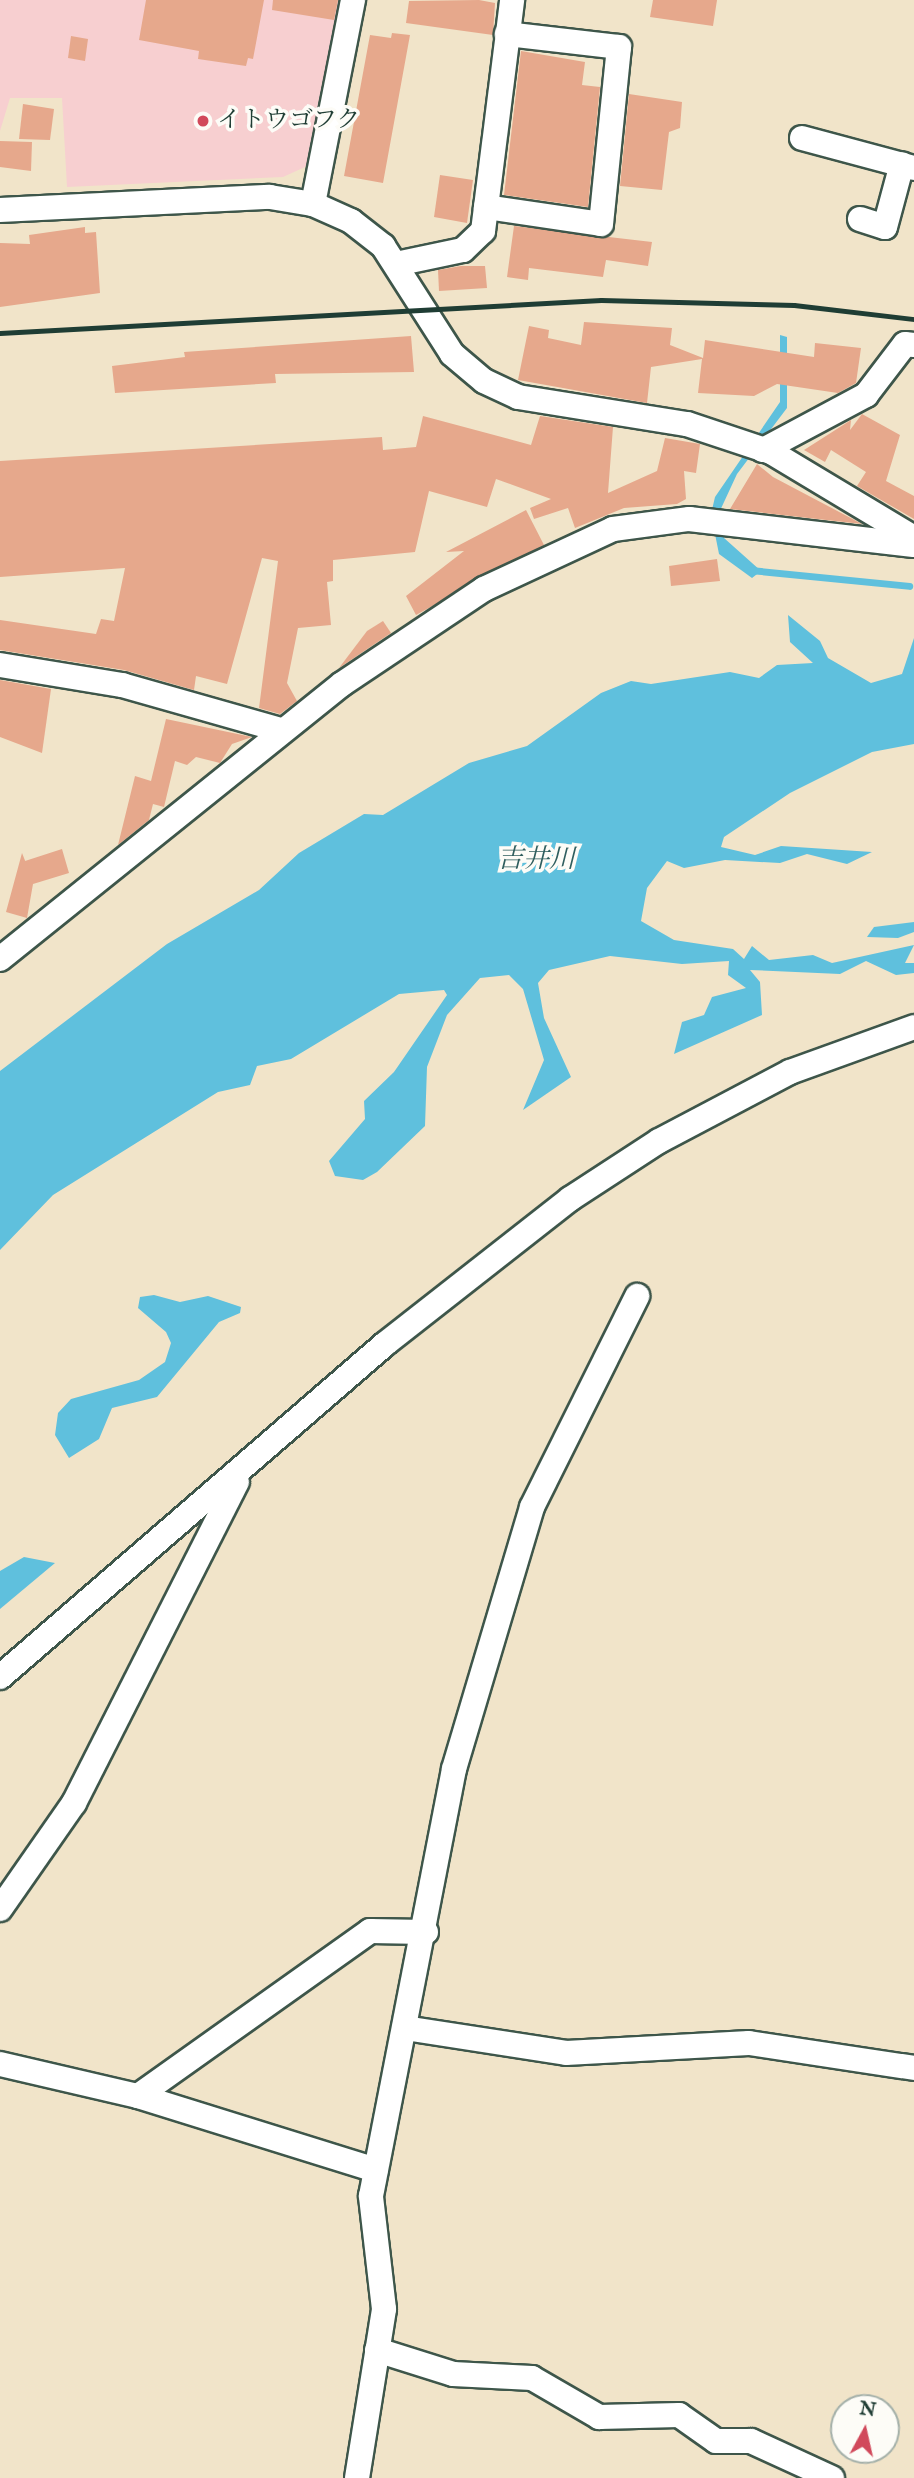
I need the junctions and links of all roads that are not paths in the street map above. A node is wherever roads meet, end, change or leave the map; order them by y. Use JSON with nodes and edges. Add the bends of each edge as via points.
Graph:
{"nodes":[{"id":1,"x":354,"y":0,"type":"edge"},
{"id":2,"x":512,"y":0,"type":"edge"},
{"id":3,"x":508,"y":34,"type":"junction"},
{"id":4,"x":802,"y":138,"type":"dead end"},
{"id":5,"x":908,"y":166,"type":"edge"},
{"id":6,"x":313,"y":204,"type":"junction"},
{"id":7,"x":486,"y":207,"type":"junction"},
{"id":8,"x":0,"y":210,"type":"edge"},
{"id":9,"x":860,"y":219,"type":"dead end"},
{"id":10,"x":396,"y":264,"type":"junction"},
{"id":11,"x":914,"y":345,"type":"edge"},
{"id":12,"x":763,"y":450,"type":"junction"},
{"id":13,"x":914,"y":538,"type":"edge"},
{"id":14,"x":914,"y":545,"type":"edge"},
{"id":15,"x":0,"y":664,"type":"edge"},
{"id":16,"x":281,"y":730,"type":"junction"},
{"id":17,"x":0,"y":959,"type":"edge"},
{"id":18,"x":914,"y":1027,"type":"edge"},
{"id":19,"x":637,"y":1296,"type":"dead end"},
{"id":20,"x":243,"y":1468,"type":"junction"},
{"id":21,"x":0,"y":1677,"type":"edge"},
{"id":22,"x":0,"y":1909,"type":"edge"},
{"id":23,"x":426,"y":1933,"type":"junction"},
{"id":24,"x":405,"y":2028,"type":"junction"},
{"id":25,"x":0,"y":2064,"type":"edge"},
{"id":26,"x":914,"y":2068,"type":"edge"},
{"id":27,"x":138,"y":2096,"type":"junction"},
{"id":28,"x":376,"y":2170,"type":"junction"},
{"id":29,"x":377,"y":2350,"type":"junction"},
{"id":30,"x":357,"y":2478,"type":"edge"},
{"id":31,"x":832,"y":2478,"type":"edge"}],
"edges":[{"from":1,"to":6,"type":"street"},
{"from":2,"to":3,"type":"street"},
{"from":3,"to":7,"type":"street"},
{"from":3,"to":7,"type":"street","via":[[619,47],[601,224]]},
{"from":4,"to":5,"type":"street"},
{"from":5,"to":9,"type":"street","via":[[885,227]]},
{"from":6,"to":8,"type":"street","via":[[270,197]]},
{"from":6,"to":10,"type":"street","via":[[351,221]]},
{"from":7,"to":10,"type":"street","via":[[484,231],[463,250]]},
{"from":10,"to":12,"type":"street","via":[[453,354],[484,381],[518,397],[687,424]]},
{"from":11,"to":12,"type":"street","via":[[905,344],[866,395]]},
{"from":12,"to":13,"type":"street"},
{"from":14,"to":16,"type":"street","via":[[689,519],[612,529],[484,589]]},
{"from":15,"to":16,"type":"street","via":[[122,685]]},
{"from":16,"to":17,"type":"street"},
{"from":18,"to":20,"type":"street","via":[[790,1072],[659,1141],[570,1199],[384,1345]]},
{"from":19,"to":23,"type":"street","via":[[532,1507],[454,1769]]},
{"from":20,"to":21,"type":"street"},
{"from":20,"to":22,"type":"street","via":[[74,1803]]},
{"from":23,"to":24,"type":"street"},
{"from":23,"to":27,"type":"street","via":[[370,1931]]},
{"from":24,"to":26,"type":"street","via":[[566,2053],[749,2043]]},
{"from":24,"to":28,"type":"street"},
{"from":25,"to":27,"type":"street"},
{"from":27,"to":28,"type":"street"},
{"from":28,"to":29,"type":"street","via":[[371,2196],[384,2309]]},
{"from":29,"to":30,"type":"street"},
{"from":29,"to":31,"type":"street","via":[[453,2374],[531,2378],[598,2417],[679,2415],[716,2441],[751,2441]]}]}
